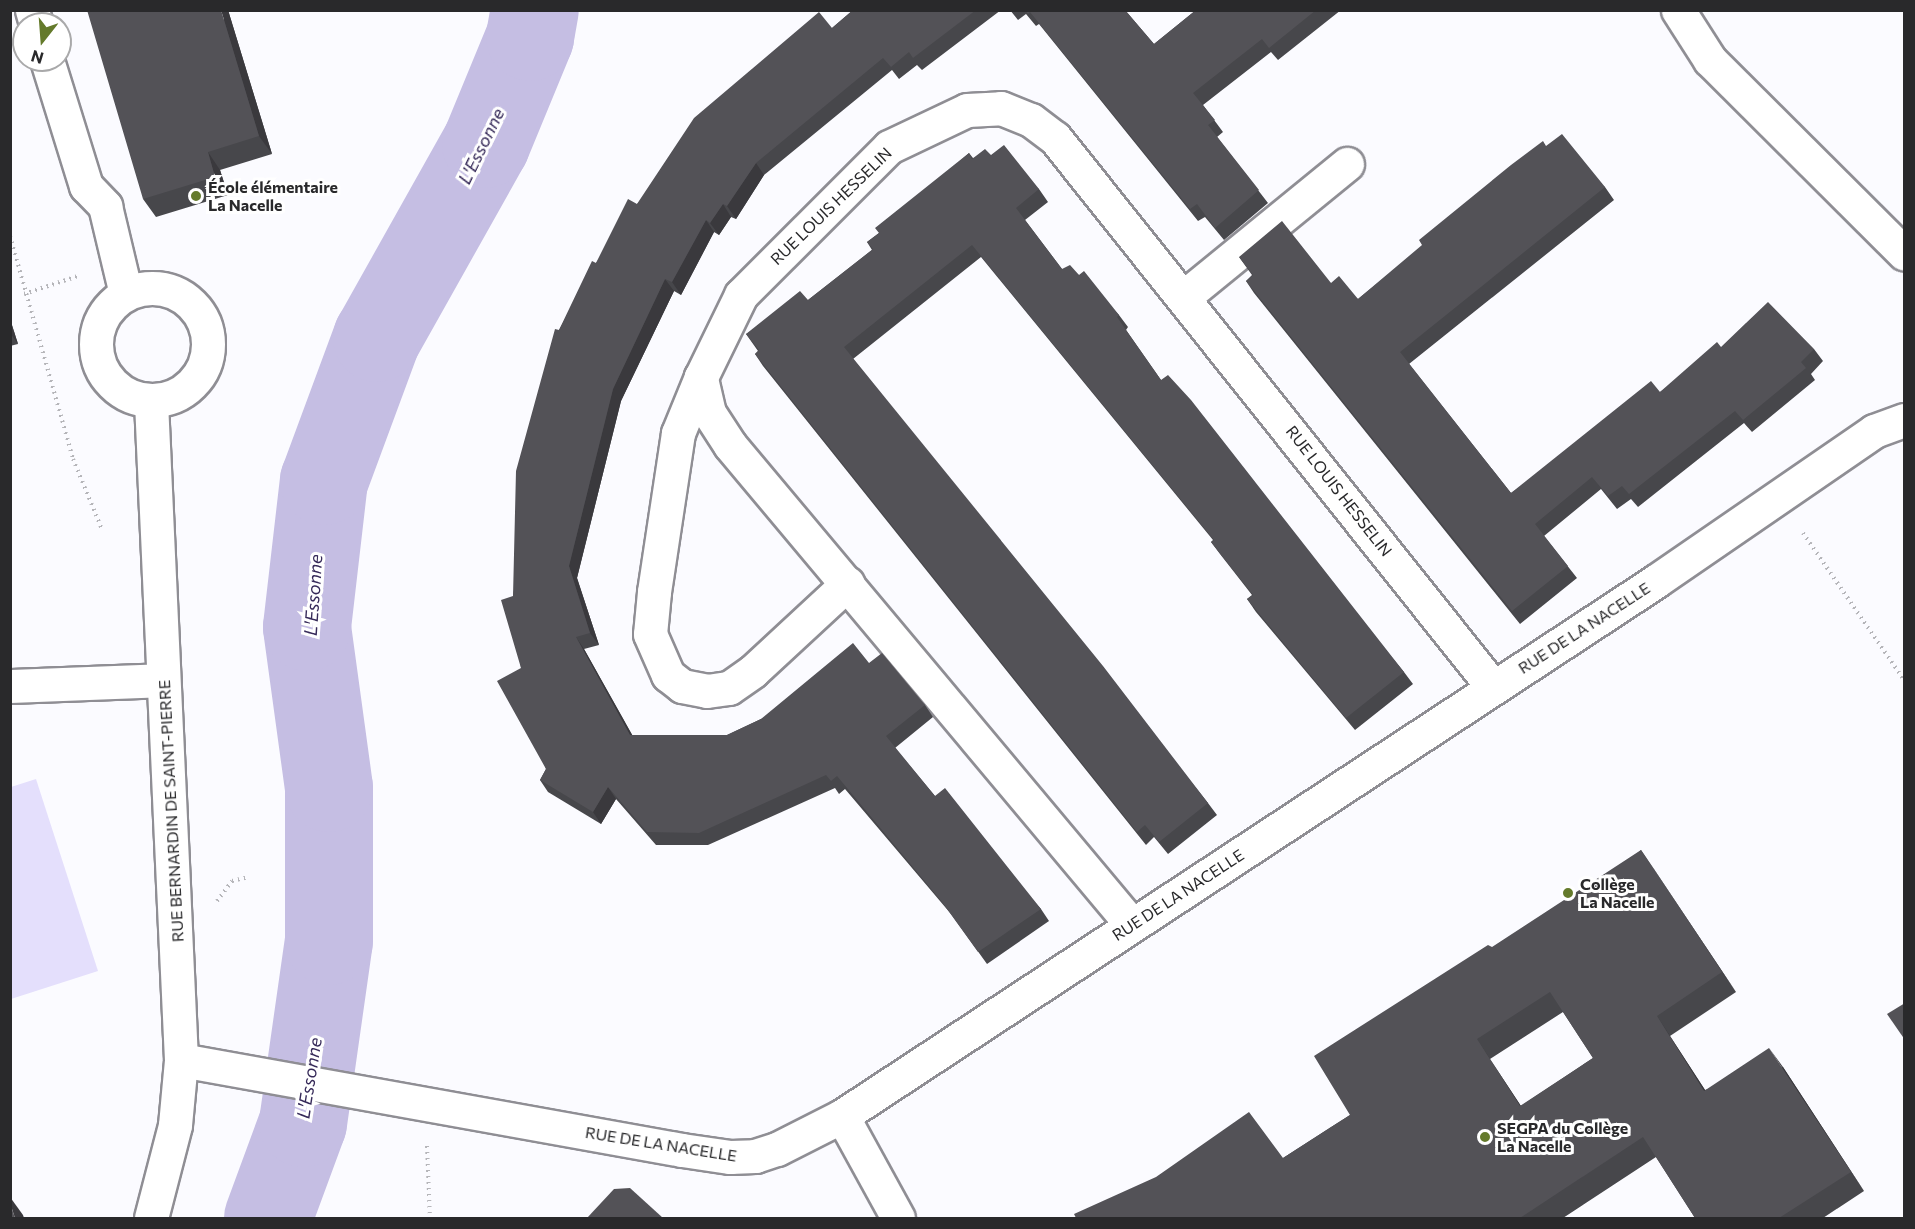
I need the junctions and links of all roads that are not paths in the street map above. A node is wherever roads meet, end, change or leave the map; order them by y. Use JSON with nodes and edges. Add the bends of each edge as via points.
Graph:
{"nodes":[{"id":1,"x":1678,"y":10,"type":"edge"},
{"id":2,"x":51,"y":72,"type":"edge"},
{"id":3,"x":1347,"y":164,"type":"dead end"},
{"id":4,"x":1905,"y":253,"type":"edge"},
{"id":5,"x":126,"y":294,"type":"junction"},
{"id":6,"x":1185,"y":296,"type":"junction"},
{"id":7,"x":701,"y":376,"type":"junction"},
{"id":8,"x":151,"y":401,"type":"junction"},
{"id":9,"x":1905,"y":420,"type":"edge"},
{"id":10,"x":848,"y":583,"type":"junction"},
{"id":11,"x":163,"y":680,"type":"junction"},
{"id":12,"x":10,"y":686,"type":"edge"},
{"id":13,"x":1493,"y":687,"type":"junction"},
{"id":14,"x":1132,"y":925,"type":"junction"},
{"id":15,"x":181,"y":1060,"type":"junction"},
{"id":16,"x":842,"y":1116,"type":"junction"},
{"id":17,"x":151,"y":1218,"type":"edge"},
{"id":18,"x":898,"y":1218,"type":"edge"}],
"edges":[{"from":1,"to":4,"type":"street","via":[[1710,60]]},
{"from":2,"to":5,"type":"street","via":[[86,186],[105,206]]},
{"from":3,"to":6,"type":"street"},
{"from":5,"to":8,"type":"street","via":[[100,320],[95,338],[96,357],[116,389],[132,398]]},
{"from":5,"to":8,"type":"street","via":[[144,288],[180,295],[195,307],[208,340],[207,360],[186,389],[170,398]]},
{"from":6,"to":7,"type":"street","name":"RUE LOUIS HESSELIN","via":[[1055,138],[1031,120],[1001,108],[967,110],[889,147],[830,202],[741,295]]},
{"from":6,"to":13,"type":"street","name":"RUE LOUIS HESSELIN"},
{"from":7,"to":10,"type":"street","via":[[710,413],[730,445]]},
{"from":7,"to":10,"type":"street","name":"RUE LOUIS HESSELIN","via":[[678,433],[654,592],[650,634],[668,675],[682,686],[707,691],[729,688],[753,671]]},
{"from":8,"to":11,"type":"street","name":"RUE BERNARDIN DE SAINT-PIERRE"},
{"from":9,"to":13,"type":"street","name":"RUE DE LA NACELLE","via":[[1874,431]]},
{"from":10,"to":14,"type":"street"},
{"from":11,"to":12,"type":"street"},
{"from":11,"to":15,"type":"street","name":"RUE BERNARDIN DE SAINT-PIERRE"},
{"from":13,"to":14,"type":"street","name":"RUE DE LA NACELLE"},
{"from":14,"to":16,"type":"street","name":"RUE DE LA NACELLE"},
{"from":15,"to":16,"type":"street","name":"RUE DE LA NACELLE","via":[[730,1157],[755,1156],[777,1149]]},
{"from":15,"to":17,"type":"street","name":"RUE BERNARDIN DE SAINT-PIERRE","via":[[176,1125]]},
{"from":16,"to":18,"type":"street"}]}
